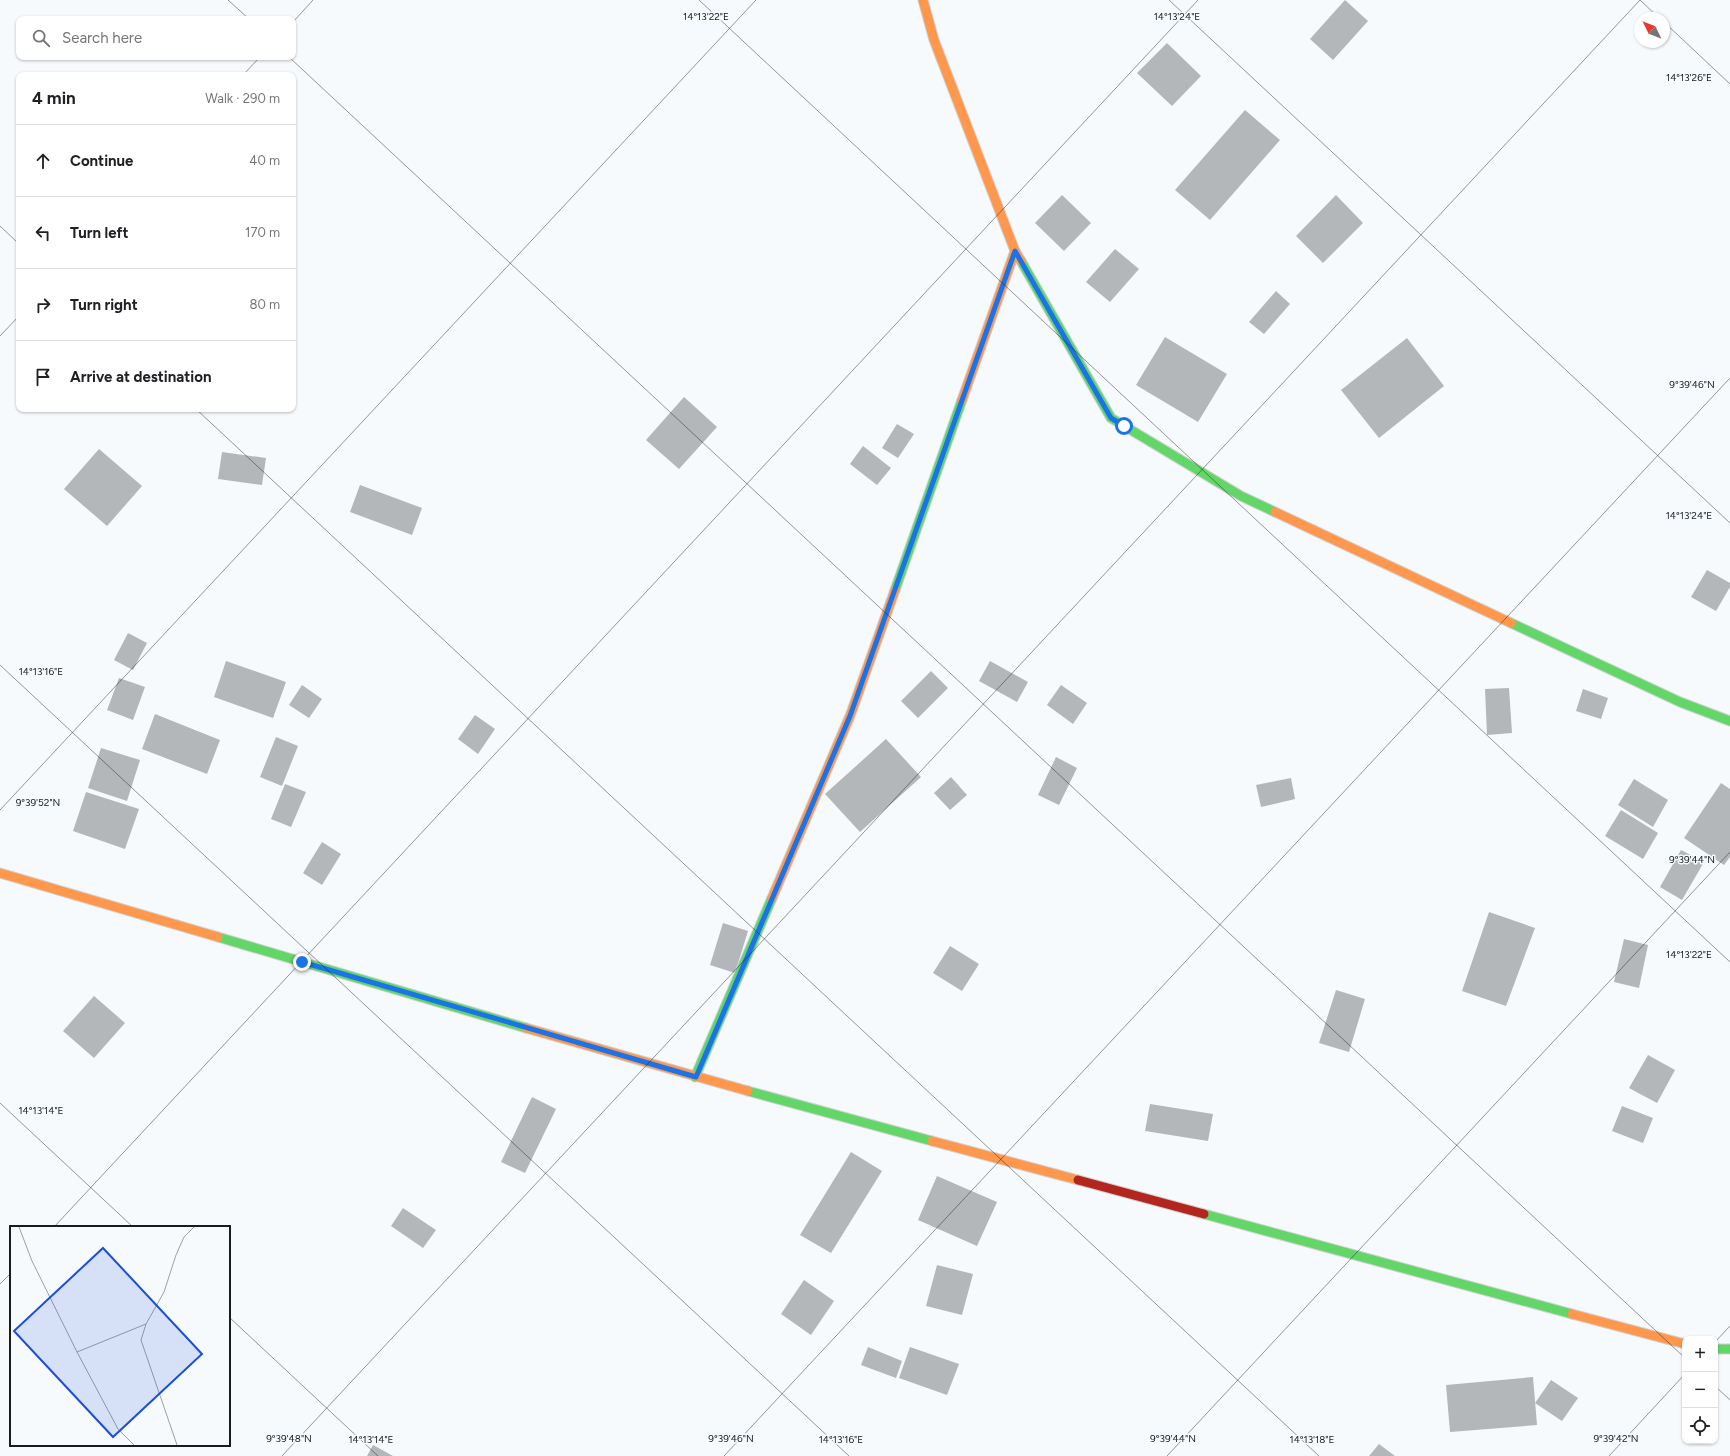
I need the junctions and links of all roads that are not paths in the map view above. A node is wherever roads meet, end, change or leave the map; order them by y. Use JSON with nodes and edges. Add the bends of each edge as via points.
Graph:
{"nodes":[{"id":1,"x":922,"y":0,"type":"edge"},
{"id":2,"x":1015,"y":251,"type":"junction"},
{"id":3,"x":1730,"y":721,"type":"edge"},
{"id":4,"x":0,"y":872,"type":"edge"},
{"id":5,"x":696,"y":1077,"type":"junction"},
{"id":6,"x":1682,"y":1343,"type":"edge"},
{"id":7,"x":1718,"y":1349,"type":"edge"},
{"id":8,"x":1730,"y":1349,"type":"edge"}],
"edges":[{"from":1,"to":2,"type":"street","via":[[934,40]]},
{"from":2,"to":3,"type":"street","via":[[1111,418],[1241,496],[1680,702]]},
{"from":2,"to":5,"type":"street","via":[[850,716]]},
{"from":4,"to":5,"type":"street"},
{"from":5,"to":6,"type":"street"},
{"from":7,"to":8,"type":"street"}]}
